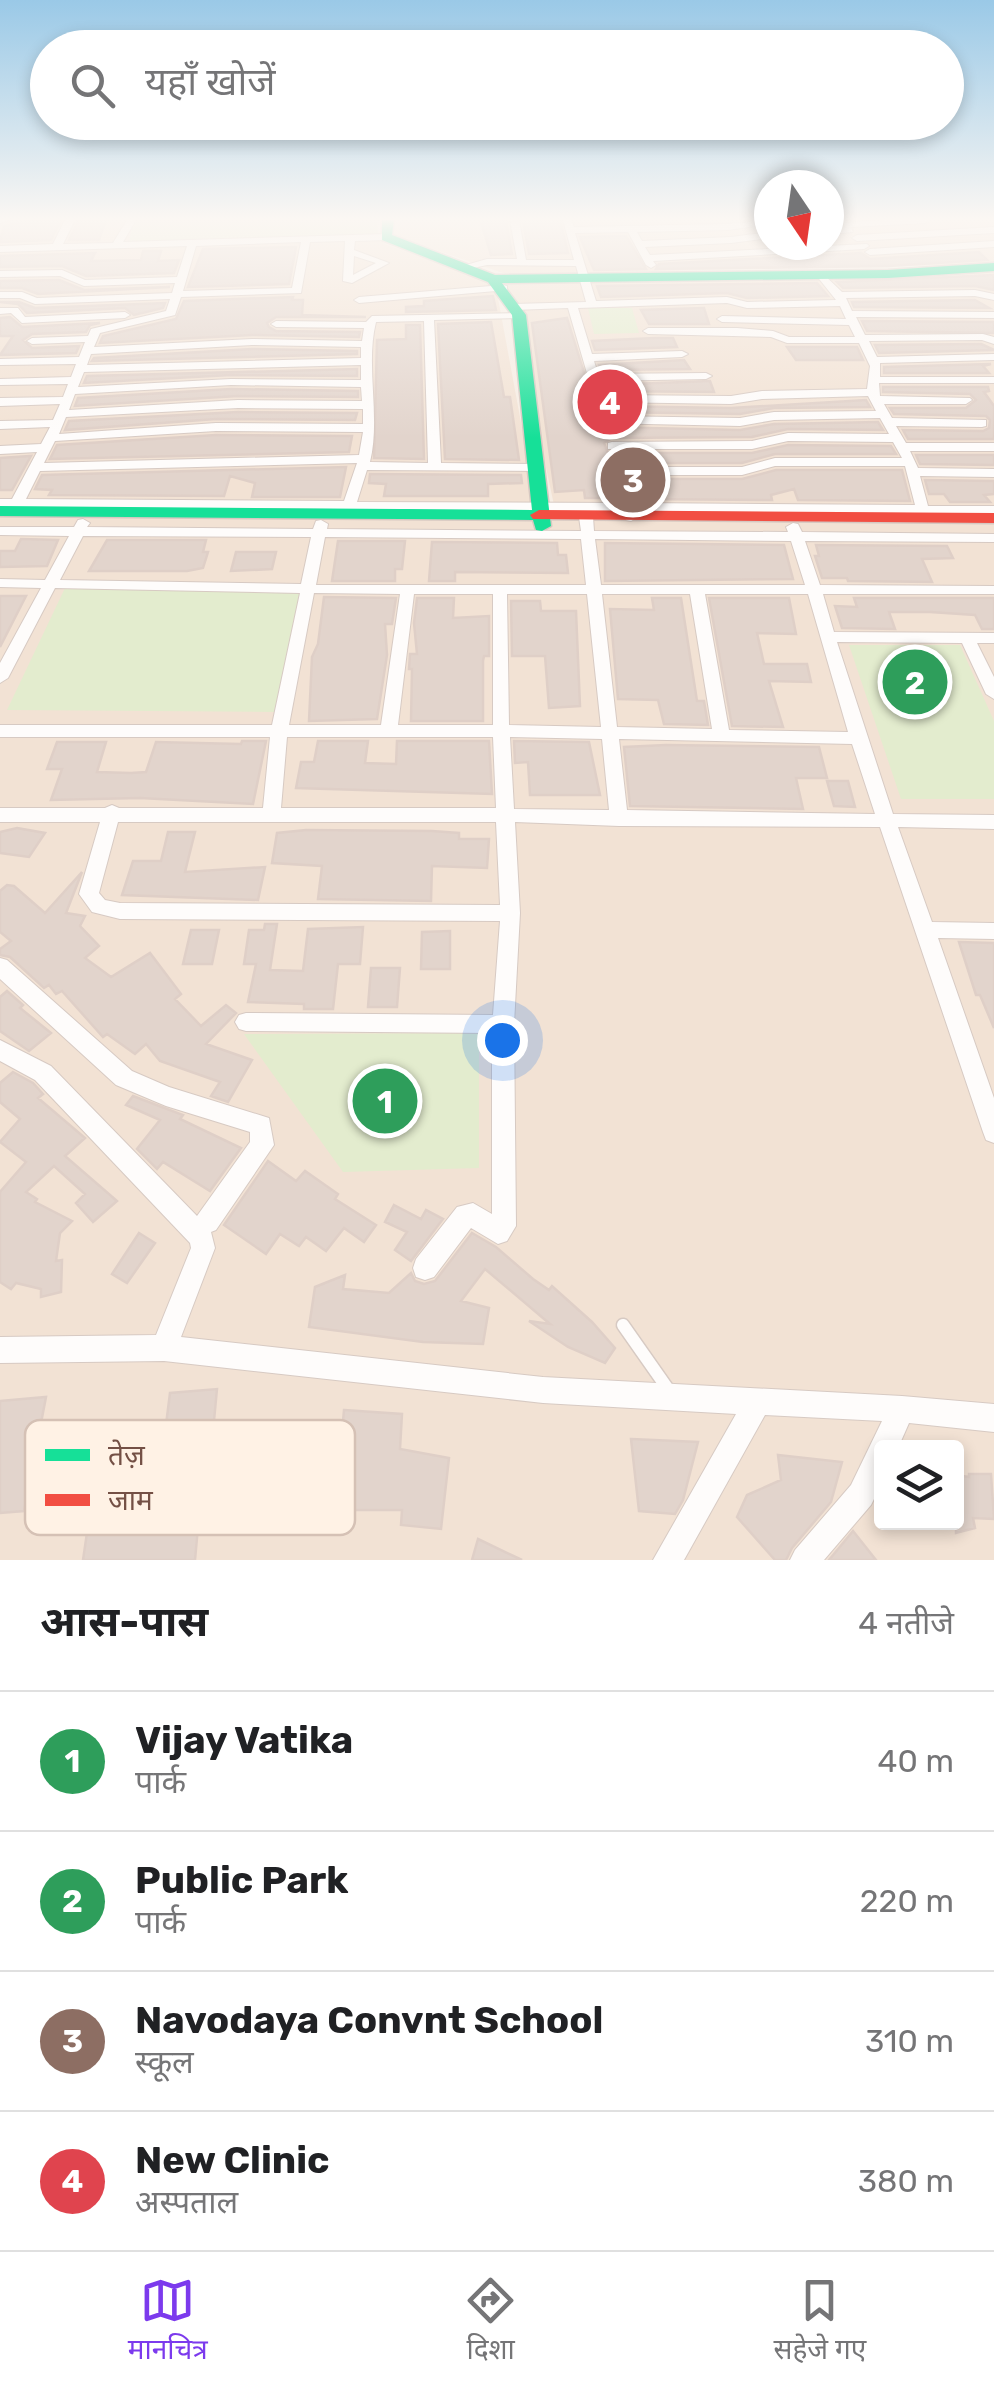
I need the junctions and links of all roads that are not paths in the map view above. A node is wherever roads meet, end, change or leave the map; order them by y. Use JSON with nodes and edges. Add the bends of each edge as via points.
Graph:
{"nodes":[{"id":1,"x":243,"y":293,"type":"edge"},
{"id":2,"x":501,"y":293,"type":"edge"},
{"id":3,"x":519,"y":293,"type":"edge"},
{"id":4,"x":589,"y":293,"type":"edge"},
{"id":5,"x":784,"y":293,"type":"edge"},
{"id":6,"x":834,"y":293,"type":"edge"},
{"id":7,"x":177,"y":295,"type":"junction"},
{"id":8,"x":0,"y":296,"type":"edge"},
{"id":9,"x":994,"y":296,"type":"edge"},
{"id":10,"x":507,"y":297,"type":"junction"},
{"id":11,"x":358,"y":300,"type":"dead end"},
{"id":12,"x":592,"y":304,"type":"junction"},
{"id":13,"x":790,"y":304,"type":"junction"},
{"id":14,"x":573,"y":307,"type":"junction"},
{"id":15,"x":844,"y":308,"type":"junction"},
{"id":16,"x":0,"y":311,"type":"edge"},
{"id":17,"x":171,"y":313,"type":"junction"},
{"id":18,"x":994,"y":315,"type":"edge"},
{"id":19,"x":429,"y":316,"type":"junction"},
{"id":20,"x":276,"y":324,"type":"dead end"},
{"id":21,"x":369,"y":325,"type":"junction"},
{"id":22,"x":861,"y":339,"type":"junction"},
{"id":23,"x":32,"y":341,"type":"dead end"},
{"id":24,"x":994,"y":341,"type":"edge"},
{"id":25,"x":235,"y":344,"type":"junction"},
{"id":26,"x":369,"y":344,"type":"junction"},
{"id":27,"x":682,"y":354,"type":"dead end"},
{"id":28,"x":994,"y":356,"type":"edge"},
{"id":29,"x":587,"y":358,"type":"junction"},
{"id":30,"x":873,"y":360,"type":"junction"},
{"id":31,"x":0,"y":362,"type":"edge"},
{"id":32,"x":367,"y":362,"type":"junction"},
{"id":33,"x":234,"y":363,"type":"junction"},
{"id":34,"x":79,"y":370,"type":"junction"},
{"id":35,"x":706,"y":376,"type":"dead end"},
{"id":36,"x":594,"y":378,"type":"junction"},
{"id":37,"x":994,"y":380,"type":"edge"},
{"id":38,"x":0,"y":382,"type":"edge"},
{"id":39,"x":231,"y":382,"type":"junction"},
{"id":40,"x":368,"y":384,"type":"junction"},
{"id":41,"x":874,"y":391,"type":"junction"},
{"id":42,"x":600,"y":398,"type":"junction"},
{"id":43,"x":966,"y":400,"type":"dead end"},
{"id":44,"x":0,"y":402,"type":"edge"},
{"id":45,"x":368,"y":405,"type":"junction"},
{"id":46,"x":226,"y":406,"type":"junction"},
{"id":47,"x":59,"y":418,"type":"junction"},
{"id":48,"x":886,"y":418,"type":"junction"},
{"id":49,"x":605,"y":420,"type":"junction"},
{"id":50,"x":982,"y":423,"type":"dead end"},
{"id":51,"x":0,"y":425,"type":"edge"},
{"id":52,"x":370,"y":428,"type":"junction"},
{"id":53,"x":198,"y":430,"type":"junction"},
{"id":54,"x":901,"y":442,"type":"junction"},
{"id":55,"x":48,"y":443,"type":"junction"},
{"id":56,"x":612,"y":446,"type":"junction"},
{"id":57,"x":994,"y":447,"type":"edge"},
{"id":58,"x":0,"y":450,"type":"edge"},
{"id":59,"x":365,"y":462,"type":"junction"},
{"id":60,"x":37,"y":467,"type":"junction"},
{"id":61,"x":912,"y":467,"type":"junction"},
{"id":62,"x":434,"y":468,"type":"junction"},
{"id":63,"x":537,"y":468,"type":"junction"},
{"id":64,"x":618,"y":471,"type":"junction"},
{"id":65,"x":994,"y":473,"type":"edge"},
{"id":66,"x":348,"y":509,"type":"junction"},
{"id":67,"x":994,"y":510,"type":"edge"},
{"id":68,"x":630,"y":512,"type":"junction"},
{"id":69,"x":5,"y":514,"type":"edge"},
{"id":70,"x":540,"y":516,"type":"junction"},
{"id":71,"x":926,"y":518,"type":"junction"},
{"id":72,"x":994,"y":518,"type":"edge"},
{"id":73,"x":588,"y":526,"type":"junction"},
{"id":74,"x":321,"y":527,"type":"junction"},
{"id":75,"x":82,"y":528,"type":"junction"},
{"id":76,"x":994,"y":528,"type":"edge"},
{"id":77,"x":795,"y":532,"type":"junction"},
{"id":78,"x":994,"y":538,"type":"edge"},
{"id":79,"x":0,"y":583,"type":"edge"},
{"id":80,"x":54,"y":584,"type":"junction"},
{"id":81,"x":408,"y":587,"type":"junction"},
{"id":82,"x":500,"y":588,"type":"junction"},
{"id":83,"x":310,"y":589,"type":"junction"},
{"id":84,"x":697,"y":589,"type":"junction"},
{"id":85,"x":596,"y":590,"type":"junction"},
{"id":86,"x":816,"y":590,"type":"junction"},
{"id":87,"x":994,"y":590,"type":"edge"},
{"id":88,"x":826,"y":637,"type":"junction"},
{"id":89,"x":967,"y":638,"type":"junction"},
{"id":90,"x":994,"y":638,"type":"edge"},
{"id":91,"x":0,"y":678,"type":"edge"},
{"id":92,"x":994,"y":694,"type":"edge"},
{"id":93,"x":278,"y":730,"type":"junction"},
{"id":94,"x":0,"y":731,"type":"edge"},
{"id":95,"x":389,"y":731,"type":"junction"},
{"id":96,"x":501,"y":731,"type":"junction"},
{"id":97,"x":607,"y":732,"type":"junction"},
{"id":98,"x":722,"y":736,"type":"junction"},
{"id":99,"x":858,"y":738,"type":"junction"},
{"id":100,"x":112,"y":812,"type":"junction"},
{"id":101,"x":0,"y":814,"type":"edge"},
{"id":102,"x":271,"y":815,"type":"junction"},
{"id":103,"x":507,"y":816,"type":"junction"},
{"id":104,"x":620,"y":819,"type":"junction"},
{"id":105,"x":888,"y":821,"type":"junction"},
{"id":106,"x":994,"y":822,"type":"edge"},
{"id":107,"x":510,"y":913,"type":"junction"},
{"id":108,"x":927,"y":930,"type":"junction"},
{"id":109,"x":994,"y":931,"type":"edge"},
{"id":110,"x":0,"y":966,"type":"edge"},
{"id":111,"x":246,"y":1022,"type":"dead end"},
{"id":112,"x":503,"y":1024,"type":"junction"},
{"id":113,"x":0,"y":1050,"type":"edge"},
{"id":114,"x":986,"y":1081,"type":"edge"},
{"id":115,"x":994,"y":1132,"type":"edge"},
{"id":116,"x":207,"y":1222,"type":"dead end"},
{"id":117,"x":425,"y":1268,"type":"dead end"},
{"id":118,"x":622,"y":1325,"type":"dead end"},
{"id":119,"x":164,"y":1348,"type":"junction"},
{"id":120,"x":0,"y":1350,"type":"edge"},
{"id":121,"x":672,"y":1396,"type":"junction"},
{"id":122,"x":758,"y":1402,"type":"junction"},
{"id":123,"x":902,"y":1410,"type":"junction"},
{"id":124,"x":994,"y":1418,"type":"edge"},
{"id":125,"x":888,"y":1440,"type":"edge"},
{"id":126,"x":874,"y":1468,"type":"edge"},
{"id":127,"x":668,"y":1560,"type":"edge"},
{"id":128,"x":805,"y":1560,"type":"edge"}],
"edges":[{"from":1,"to":7,"type":"street"},
{"from":2,"to":10,"type":"main road"},
{"from":3,"to":10,"type":"main road"},
{"from":4,"to":12,"type":"street"},
{"from":5,"to":13,"type":"street"},
{"from":6,"to":15,"type":"street"},
{"from":7,"to":8,"type":"street","via":[[36,301]]},
{"from":7,"to":17,"type":"street"},
{"from":9,"to":15,"type":"street"},
{"from":10,"to":11,"type":"street"},
{"from":10,"to":14,"type":"street"},
{"from":10,"to":19,"type":"street"},
{"from":10,"to":63,"type":"main road"},
{"from":12,"to":13,"type":"street"},
{"from":12,"to":14,"type":"street"},
{"from":13,"to":15,"type":"street"},
{"from":14,"to":29,"type":"street"},
{"from":15,"to":18,"type":"street"},
{"from":15,"to":22,"type":"street"},
{"from":15,"to":22,"type":"street","via":[[646,325],[787,340]]},
{"from":16,"to":17,"type":"street","via":[[14,310],[22,320]]},
{"from":17,"to":34,"type":"street","via":[[95,331]]},
{"from":19,"to":21,"type":"street","via":[[372,319]]},
{"from":19,"to":62,"type":"street"},
{"from":20,"to":21,"type":"street"},
{"from":21,"to":26,"type":"street"},
{"from":22,"to":24,"type":"street"},
{"from":22,"to":30,"type":"street"},
{"from":23,"to":34,"type":"street"},
{"from":25,"to":26,"type":"street"},
{"from":25,"to":33,"type":"street"},
{"from":25,"to":34,"type":"street"},
{"from":26,"to":32,"type":"street"},
{"from":27,"to":29,"type":"street"},
{"from":28,"to":30,"type":"street"},
{"from":29,"to":36,"type":"street"},
{"from":30,"to":41,"type":"street"},
{"from":31,"to":34,"type":"street"},
{"from":32,"to":33,"type":"street"},
{"from":32,"to":40,"type":"street"},
{"from":33,"to":34,"type":"street"},
{"from":33,"to":39,"type":"street"},
{"from":34,"to":38,"type":"street"},
{"from":34,"to":39,"type":"street"},
{"from":34,"to":44,"type":"street"},
{"from":34,"to":47,"type":"street"},
{"from":35,"to":36,"type":"street"},
{"from":36,"to":42,"type":"street"},
{"from":37,"to":41,"type":"street"},
{"from":39,"to":40,"type":"street"},
{"from":39,"to":46,"type":"street"},
{"from":40,"to":45,"type":"street"},
{"from":41,"to":42,"type":"street","via":[[731,400]]},
{"from":41,"to":43,"type":"street"},
{"from":41,"to":48,"type":"street"},
{"from":42,"to":49,"type":"street"},
{"from":45,"to":46,"type":"street"},
{"from":45,"to":52,"type":"street"},
{"from":46,"to":47,"type":"street"},
{"from":46,"to":53,"type":"street","via":[[205,416]]},
{"from":47,"to":51,"type":"street"},
{"from":47,"to":55,"type":"street"},
{"from":48,"to":49,"type":"street"},
{"from":48,"to":50,"type":"street"},
{"from":48,"to":54,"type":"street"},
{"from":49,"to":56,"type":"street"},
{"from":52,"to":53,"type":"street"},
{"from":52,"to":59,"type":"street"},
{"from":53,"to":55,"type":"street"},
{"from":54,"to":56,"type":"street","via":[[788,437],[752,445]]},
{"from":54,"to":57,"type":"street"},
{"from":54,"to":61,"type":"street"},
{"from":55,"to":58,"type":"street"},
{"from":55,"to":60,"type":"street"},
{"from":56,"to":64,"type":"street"},
{"from":59,"to":60,"type":"street"},
{"from":59,"to":62,"type":"street"},
{"from":59,"to":66,"type":"street"},
{"from":60,"to":69,"type":"street"},
{"from":61,"to":64,"type":"street","via":[[775,462],[742,471]]},
{"from":61,"to":65,"type":"street"},
{"from":61,"to":71,"type":"street"},
{"from":62,"to":63,"type":"street"},
{"from":63,"to":70,"type":"main road"},
{"from":64,"to":68,"type":"street"},
{"from":66,"to":69,"type":"main road"},
{"from":66,"to":70,"type":"main road"},
{"from":67,"to":71,"type":"street"},
{"from":68,"to":70,"type":"street"},
{"from":68,"to":71,"type":"main road"},
{"from":68,"to":73,"type":"main road"},
{"from":69,"to":75,"type":"main road"},
{"from":70,"to":73,"type":"main road"},
{"from":70,"to":74,"type":"main road"},
{"from":71,"to":72,"type":"main road"},
{"from":71,"to":76,"type":"main road"},
{"from":71,"to":77,"type":"main road"},
{"from":73,"to":74,"type":"street"},
{"from":73,"to":77,"type":"main road"},
{"from":73,"to":85,"type":"street"},
{"from":74,"to":75,"type":"main road"},
{"from":74,"to":83,"type":"street"},
{"from":75,"to":80,"type":"street"},
{"from":77,"to":78,"type":"street"},
{"from":77,"to":86,"type":"street"},
{"from":79,"to":80,"type":"street"},
{"from":80,"to":83,"type":"street"},
{"from":80,"to":91,"type":"street"},
{"from":81,"to":82,"type":"street"},
{"from":81,"to":83,"type":"street"},
{"from":81,"to":95,"type":"street"},
{"from":82,"to":85,"type":"street"},
{"from":82,"to":96,"type":"street"},
{"from":83,"to":93,"type":"street"},
{"from":84,"to":85,"type":"street"},
{"from":84,"to":86,"type":"street"},
{"from":84,"to":98,"type":"street"},
{"from":85,"to":97,"type":"street"},
{"from":86,"to":87,"type":"street"},
{"from":86,"to":88,"type":"street"},
{"from":88,"to":89,"type":"street"},
{"from":88,"to":99,"type":"street"},
{"from":89,"to":90,"type":"street"},
{"from":89,"to":92,"type":"street"},
{"from":93,"to":94,"type":"street"},
{"from":93,"to":95,"type":"street"},
{"from":93,"to":102,"type":"street"},
{"from":95,"to":96,"type":"street"},
{"from":96,"to":97,"type":"street"},
{"from":96,"to":103,"type":"street"},
{"from":97,"to":98,"type":"street"},
{"from":97,"to":104,"type":"street"},
{"from":98,"to":99,"type":"street"},
{"from":99,"to":105,"type":"street"},
{"from":100,"to":101,"type":"street"},
{"from":100,"to":102,"type":"street"},
{"from":100,"to":107,"type":"street","via":[[89,894],[98,908]]},
{"from":102,"to":103,"type":"street"},
{"from":103,"to":104,"type":"street"},
{"from":103,"to":107,"type":"street"},
{"from":104,"to":105,"type":"street"},
{"from":105,"to":106,"type":"street"},
{"from":105,"to":108,"type":"street"},
{"from":107,"to":112,"type":"street"},
{"from":108,"to":109,"type":"street"},
{"from":108,"to":114,"type":"street"},
{"from":110,"to":116,"type":"street","via":[[124,1078],[261,1125],[262,1145]]},
{"from":111,"to":112,"type":"street"},
{"from":112,"to":117,"type":"street","via":[[504,1226],[498,1232],[473,1216],[462,1217]]},
{"from":113,"to":119,"type":"street","via":[[43,1073],[200,1237],[203,1248]]},
{"from":114,"to":115,"type":"street"},
{"from":118,"to":121,"type":"lane"},
{"from":119,"to":120,"type":"street"},
{"from":119,"to":121,"type":"street","via":[[542,1390]]},
{"from":121,"to":122,"type":"street"},
{"from":122,"to":123,"type":"street"},
{"from":122,"to":127,"type":"street"},
{"from":123,"to":124,"type":"street"},
{"from":123,"to":125,"type":"street"},
{"from":126,"to":128,"type":"street","via":[[861,1495]]}]}
